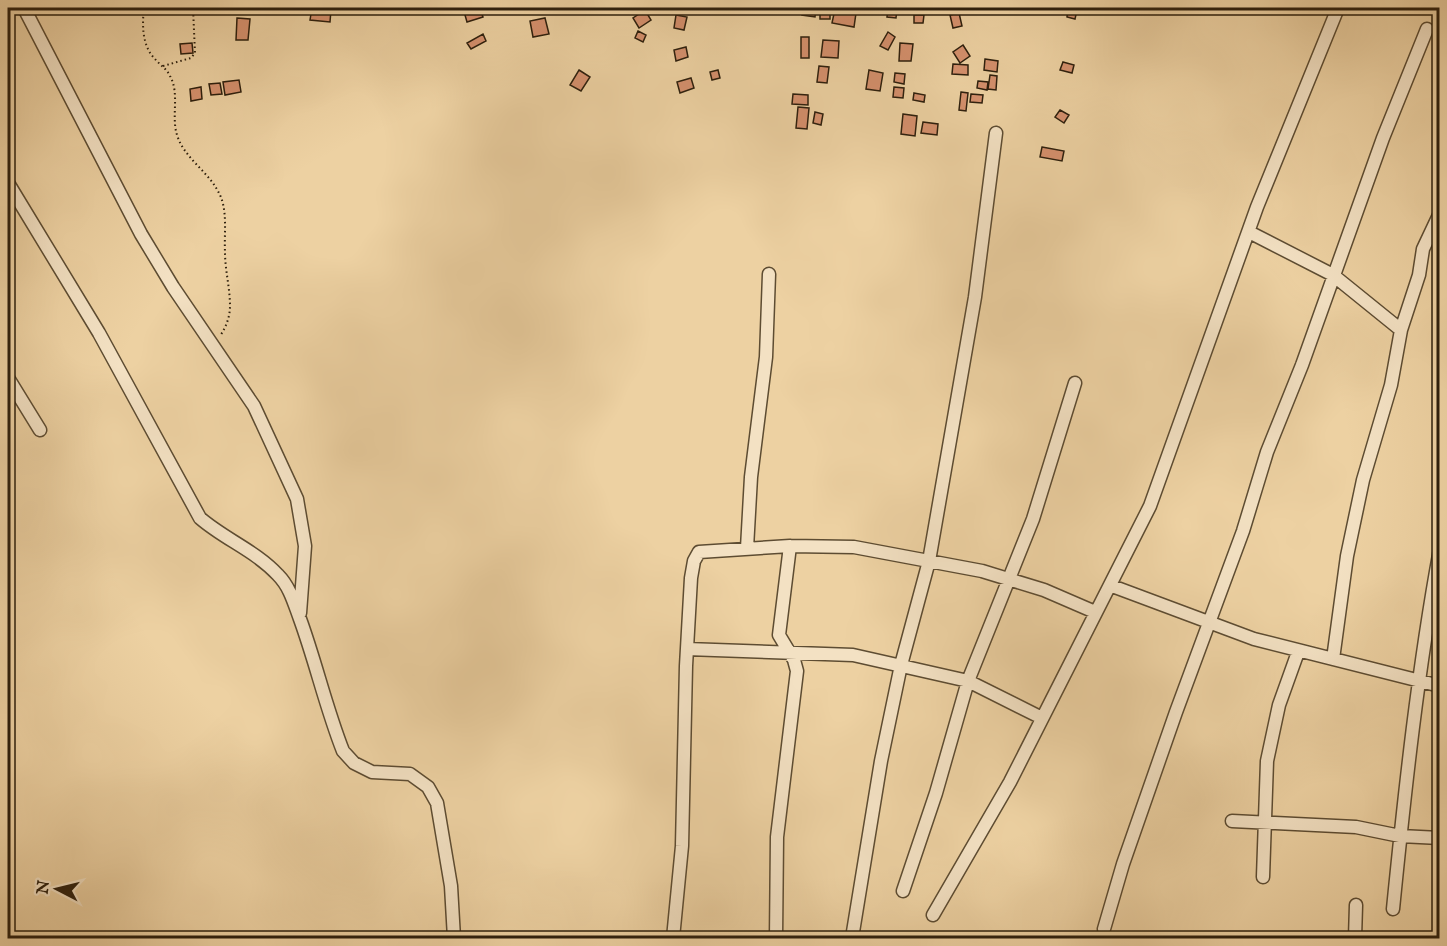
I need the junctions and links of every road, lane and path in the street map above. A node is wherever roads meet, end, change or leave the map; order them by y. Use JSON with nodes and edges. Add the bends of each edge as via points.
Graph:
{"nodes":[{"id":1,"x":24,"y":8,"type":"edge"},
{"id":2,"x":144,"y":8,"type":"edge"},
{"id":3,"x":193,"y":8,"type":"edge"},
{"id":4,"x":1338,"y":8,"type":"edge"},
{"id":5,"x":1427,"y":29,"type":"dead end"},
{"id":6,"x":163,"y":66,"type":"junction"},
{"id":7,"x":996,"y":134,"type":"dead end"},
{"id":8,"x":8,"y":183,"type":"edge"},
{"id":9,"x":1440,"y":213,"type":"edge"},
{"id":10,"x":1249,"y":232,"type":"junction"},
{"id":11,"x":769,"y":274,"type":"dead end"},
{"id":12,"x":1333,"y":275,"type":"junction"},
{"id":13,"x":1401,"y":330,"type":"junction"},
{"id":14,"x":214,"y":346,"type":"junction"},
{"id":15,"x":8,"y":378,"type":"edge"},
{"id":16,"x":1075,"y":383,"type":"dead end"},
{"id":17,"x":40,"y":430,"type":"dead end"},
{"id":18,"x":790,"y":546,"type":"junction"},
{"id":19,"x":747,"y":548,"type":"junction"},
{"id":20,"x":1440,"y":549,"type":"edge"},
{"id":21,"x":929,"y":561,"type":"junction"},
{"id":22,"x":1010,"y":580,"type":"junction"},
{"id":23,"x":1112,"y":586,"type":"junction"},
{"id":24,"x":1095,"y":612,"type":"junction"},
{"id":25,"x":299,"y":617,"type":"junction"},
{"id":26,"x":1209,"y":623,"type":"junction"},
{"id":27,"x":687,"y":649,"type":"junction"},
{"id":28,"x":788,"y":651,"type":"junction"},
{"id":29,"x":1298,"y":652,"type":"junction"},
{"id":30,"x":1333,"y":659,"type":"junction"},
{"id":31,"x":901,"y":665,"type":"junction"},
{"id":32,"x":968,"y":681,"type":"junction"},
{"id":33,"x":1419,"y":681,"type":"junction"},
{"id":34,"x":1440,"y":686,"type":"edge"},
{"id":35,"x":1042,"y":718,"type":"junction"},
{"id":36,"x":1232,"y":821,"type":"dead end"},
{"id":37,"x":1264,"y":822,"type":"junction"},
{"id":38,"x":1400,"y":836,"type":"junction"},
{"id":39,"x":1440,"y":838,"type":"edge"},
{"id":40,"x":1263,"y":877,"type":"dead end"},
{"id":41,"x":903,"y":891,"type":"dead end"},
{"id":42,"x":1356,"y":905,"type":"dead end"},
{"id":43,"x":1393,"y":909,"type":"dead end"},
{"id":44,"x":933,"y":915,"type":"dead end"},
{"id":45,"x":1104,"y":929,"type":"dead end"},
{"id":46,"x":454,"y":939,"type":"edge"},
{"id":47,"x":673,"y":939,"type":"edge"},
{"id":48,"x":776,"y":939,"type":"edge"},
{"id":49,"x":852,"y":939,"type":"edge"},
{"id":50,"x":1355,"y":939,"type":"edge"}],
"edges":[{"from":1,"to":14,"type":"street","via":[[141,234]]},
{"from":2,"to":6,"type":"path","via":[[145,42]]},
{"from":3,"to":6,"type":"path","via":[[195,52],[191,58]]},
{"from":4,"to":10,"type":"street"},
{"from":5,"to":12,"type":"street"},
{"from":6,"to":14,"type":"path","via":[[174,87],[176,131],[181,147],[220,195],[230,307],[226,327]]},
{"from":7,"to":21,"type":"street","via":[[975,297]]},
{"from":8,"to":25,"type":"street","via":[[99,333],[200,519],[277,573],[289,588]]},
{"from":9,"to":13,"type":"street","via":[[1423,249]]},
{"from":10,"to":12,"type":"street"},
{"from":10,"to":23,"type":"street","via":[[1150,506]]},
{"from":11,"to":19,"type":"street","via":[[766,357],[751,477]]},
{"from":12,"to":13,"type":"street"},
{"from":12,"to":26,"type":"street"},
{"from":13,"to":30,"type":"street","via":[[1391,385],[1363,480],[1347,556]]},
{"from":14,"to":25,"type":"street","via":[[254,406],[297,499],[305,546]]},
{"from":15,"to":17,"type":"street"},
{"from":16,"to":22,"type":"street"},
{"from":18,"to":19,"type":"street"},
{"from":18,"to":21,"type":"street","via":[[854,546]]},
{"from":18,"to":28,"type":"street","via":[[779,636]]},
{"from":19,"to":27,"type":"street","via":[[699,552],[691,578]]},
{"from":20,"to":33,"type":"street"},
{"from":21,"to":22,"type":"street"},
{"from":21,"to":31,"type":"street"},
{"from":22,"to":24,"type":"street"},
{"from":22,"to":32,"type":"street"},
{"from":23,"to":24,"type":"street"},
{"from":23,"to":26,"type":"street"},
{"from":24,"to":35,"type":"street"},
{"from":25,"to":46,"type":"street","via":[[343,751],[372,772],[419,778],[437,803],[451,886]]},
{"from":26,"to":29,"type":"street"},
{"from":26,"to":45,"type":"street"},
{"from":27,"to":28,"type":"street"},
{"from":27,"to":47,"type":"street","via":[[682,846]]},
{"from":28,"to":31,"type":"street","via":[[854,655]]},
{"from":28,"to":48,"type":"street","via":[[797,671],[777,837]]},
{"from":29,"to":30,"type":"street"},
{"from":29,"to":37,"type":"street","via":[[1279,705],[1267,761]]},
{"from":30,"to":33,"type":"street"},
{"from":31,"to":32,"type":"street"},
{"from":31,"to":49,"type":"street"},
{"from":32,"to":35,"type":"street"},
{"from":32,"to":41,"type":"street"},
{"from":33,"to":34,"type":"street"},
{"from":33,"to":38,"type":"street"},
{"from":35,"to":44,"type":"street"},
{"from":36,"to":37,"type":"street"},
{"from":37,"to":38,"type":"street","via":[[1356,827]]},
{"from":37,"to":40,"type":"street"},
{"from":38,"to":39,"type":"street"},
{"from":38,"to":43,"type":"street"},
{"from":42,"to":50,"type":"street"}]}
